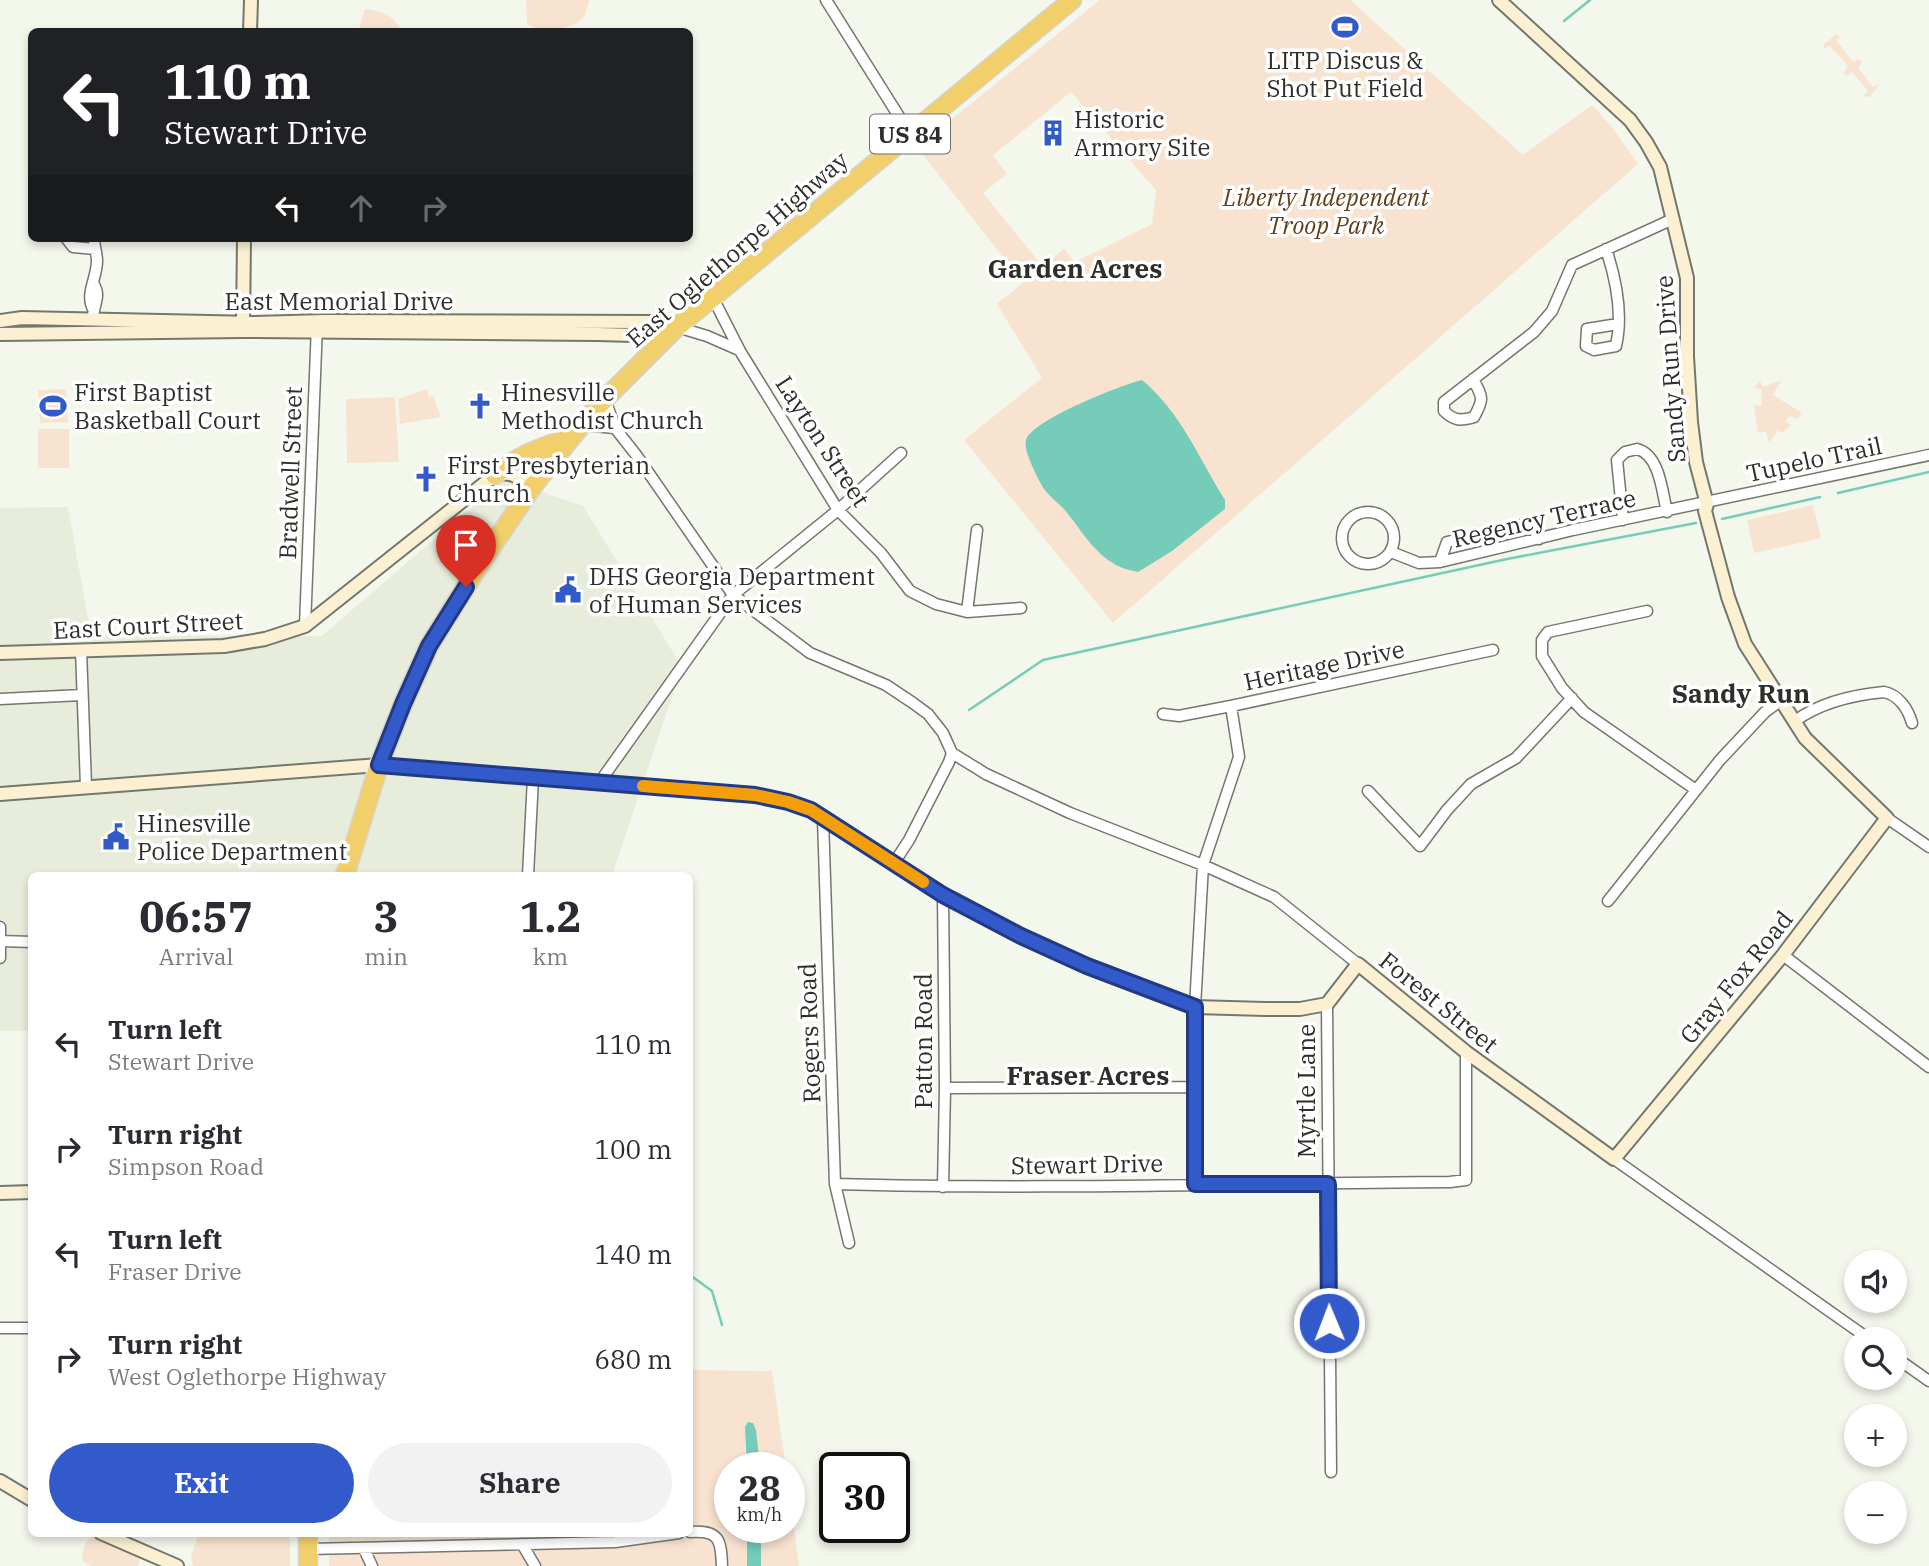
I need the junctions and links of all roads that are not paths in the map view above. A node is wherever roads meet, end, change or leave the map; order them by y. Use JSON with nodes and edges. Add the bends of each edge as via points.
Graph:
{"nodes":[{"id":1,"x":251,"y":0,"type":"edge"},
{"id":2,"x":826,"y":0,"type":"edge"},
{"id":3,"x":1072,"y":0,"type":"edge"},
{"id":4,"x":1499,"y":0,"type":"edge"},
{"id":5,"x":250,"y":28,"type":"edge"},
{"id":6,"x":910,"y":134,"type":"junction"},
{"id":7,"x":1672,"y":219,"type":"junction"},
{"id":8,"x":69,"y":242,"type":"edge"},
{"id":9,"x":244,"y":242,"type":"edge"},
{"id":10,"x":94,"y":243,"type":"edge"},
{"id":11,"x":1606,"y":249,"type":"junction"},
{"id":12,"x":713,"y":298,"type":"junction"},
{"id":13,"x":93,"y":314,"type":"junction"},
{"id":14,"x":0,"y":321,"type":"edge"},
{"id":15,"x":1618,"y":324,"type":"dead end"},
{"id":16,"x":243,"y":326,"type":"junction"},
{"id":17,"x":316,"y":327,"type":"junction"},
{"id":18,"x":677,"y":327,"type":"junction"},
{"id":19,"x":0,"y":334,"type":"edge"},
{"id":20,"x":661,"y":342,"type":"junction"},
{"id":21,"x":740,"y":351,"type":"junction"},
{"id":22,"x":1473,"y":379,"type":"junction"},
{"id":23,"x":605,"y":399,"type":"junction"},
{"id":24,"x":615,"y":428,"type":"junction"},
{"id":25,"x":577,"y":432,"type":"junction"},
{"id":26,"x":901,"y":453,"type":"dead end"},
{"id":27,"x":1929,"y":455,"type":"edge"},
{"id":28,"x":495,"y":475,"type":"junction"},
{"id":29,"x":533,"y":486,"type":"junction"},
{"id":30,"x":1707,"y":504,"type":"junction"},
{"id":31,"x":838,"y":510,"type":"junction"},
{"id":32,"x":1667,"y":512,"type":"junction"},
{"id":33,"x":1623,"y":520,"type":"junction"},
{"id":34,"x":977,"y":530,"type":"dead end"},
{"id":35,"x":1539,"y":539,"type":"junction"},
{"id":36,"x":1391,"y":552,"type":"junction"},
{"id":37,"x":1440,"y":562,"type":"junction"},
{"id":38,"x":733,"y":595,"type":"junction"},
{"id":39,"x":1021,"y":608,"type":"dead end"},
{"id":40,"x":1647,"y":611,"type":"dead end"},
{"id":41,"x":967,"y":612,"type":"junction"},
{"id":42,"x":305,"y":626,"type":"junction"},
{"id":43,"x":81,"y":650,"type":"junction"},
{"id":44,"x":1493,"y":650,"type":"dead end"},
{"id":45,"x":0,"y":653,"type":"edge"},
{"id":46,"x":82,"y":695,"type":"junction"},
{"id":47,"x":1572,"y":698,"type":"junction"},
{"id":48,"x":0,"y":699,"type":"edge"},
{"id":49,"x":1780,"y":701,"type":"junction"},
{"id":50,"x":1231,"y":706,"type":"junction"},
{"id":51,"x":1163,"y":714,"type":"dead end"},
{"id":52,"x":1795,"y":721,"type":"junction"},
{"id":53,"x":1912,"y":723,"type":"dead end"},
{"id":54,"x":952,"y":753,"type":"junction"},
{"id":55,"x":379,"y":765,"type":"junction"},
{"id":56,"x":533,"y":778,"type":"junction"},
{"id":57,"x":599,"y":783,"type":"junction"},
{"id":58,"x":86,"y":786,"type":"junction"},
{"id":59,"x":1696,"y":790,"type":"junction"},
{"id":60,"x":1368,"y":791,"type":"dead end"},
{"id":61,"x":0,"y":794,"type":"edge"},
{"id":62,"x":1887,"y":818,"type":"junction"},
{"id":63,"x":823,"y":819,"type":"junction"},
{"id":64,"x":1929,"y":847,"type":"edge"},
{"id":65,"x":894,"y":863,"type":"junction"},
{"id":66,"x":1203,"y":866,"type":"junction"},
{"id":67,"x":346,"y":872,"type":"edge"},
{"id":68,"x":528,"y":872,"type":"edge"},
{"id":69,"x":943,"y":895,"type":"junction"},
{"id":70,"x":1608,"y":901,"type":"dead end"},
{"id":71,"x":0,"y":927,"type":"edge"},
{"id":72,"x":0,"y":941,"type":"edge"},
{"id":73,"x":28,"y":942,"type":"edge"},
{"id":74,"x":1783,"y":955,"type":"junction"},
{"id":75,"x":0,"y":958,"type":"edge"},
{"id":76,"x":1358,"y":964,"type":"junction"},
{"id":77,"x":1327,"y":1004,"type":"junction"},
{"id":78,"x":1195,"y":1007,"type":"junction"},
{"id":79,"x":1466,"y":1052,"type":"junction"},
{"id":80,"x":1929,"y":1067,"type":"edge"},
{"id":81,"x":1194,"y":1087,"type":"junction"},
{"id":82,"x":945,"y":1088,"type":"junction"},
{"id":83,"x":1614,"y":1159,"type":"junction"},
{"id":84,"x":835,"y":1184,"type":"junction"},
{"id":85,"x":1195,"y":1184,"type":"junction"},
{"id":86,"x":1328,"y":1184,"type":"junction"},
{"id":87,"x":943,"y":1187,"type":"junction"},
{"id":88,"x":28,"y":1192,"type":"edge"},
{"id":89,"x":0,"y":1193,"type":"edge"},
{"id":90,"x":849,"y":1243,"type":"dead end"},
{"id":91,"x":1852,"y":1327,"type":"edge"},
{"id":92,"x":0,"y":1328,"type":"edge"},
{"id":93,"x":28,"y":1328,"type":"edge"},
{"id":94,"x":1907,"y":1365,"type":"edge"},
{"id":95,"x":1929,"y":1381,"type":"edge"},
{"id":96,"x":1331,"y":1472,"type":"dead end"},
{"id":97,"x":0,"y":1481,"type":"edge"},
{"id":98,"x":28,"y":1498,"type":"edge"},
{"id":99,"x":693,"y":1532,"type":"edge"},
{"id":100,"x":110,"y":1537,"type":"edge"},
{"id":101,"x":651,"y":1537,"type":"edge"},
{"id":102,"x":522,"y":1544,"type":"junction"},
{"id":103,"x":308,"y":1549,"type":"edge"},
{"id":104,"x":364,"y":1549,"type":"junction"},
{"id":105,"x":177,"y":1566,"type":"edge"},
{"id":106,"x":372,"y":1566,"type":"edge"},
{"id":107,"x":535,"y":1566,"type":"edge"},
{"id":108,"x":723,"y":1566,"type":"edge"}],
"edges":[{"from":1,"to":5,"type":"street"},
{"from":2,"to":6,"type":"street"},
{"from":3,"to":6,"type":"highway","name":"East Oglethorpe Highway","number":"US 84"},
{"from":4,"to":7,"type":"street","name":"Sandy Run Drive","via":[[1630,120],[1660,167]]},
{"from":6,"to":12,"type":"highway","name":"East Oglethorpe Highway","number":"US 84"},
{"from":7,"to":11,"type":"street"},
{"from":7,"to":30,"type":"street","name":"Sandy Run Drive","via":[[1687,278],[1691,422]]},
{"from":8,"to":10,"type":"street","via":[[73,247]]},
{"from":9,"to":16,"type":"street"},
{"from":10,"to":13,"type":"street","via":[[93,283],[98,290]]},
{"from":11,"to":15,"type":"street"},
{"from":11,"to":22,"type":"street","via":[[1572,265],[1552,311],[1534,332]]},
{"from":12,"to":18,"type":"highway","name":"East Oglethorpe Highway","number":"US 84"},
{"from":12,"to":21,"type":"street","name":"Layton Street"},
{"from":13,"to":14,"type":"street","name":"East Memorial Drive"},
{"from":13,"to":16,"type":"street","name":"East Memorial Drive"},
{"from":16,"to":17,"type":"street","name":"East Memorial Drive"},
{"from":16,"to":19,"type":"street","name":"East Memorial Drive"},
{"from":17,"to":18,"type":"street","name":"East Memorial Drive","via":[[654,322]]},
{"from":17,"to":20,"type":"street","name":"East Memorial Drive","via":[[634,335]]},
{"from":17,"to":42,"type":"street","name":"Bradwell Street"},
{"from":18,"to":20,"type":"highway","name":"East Oglethorpe Highway","number":"US 84"},
{"from":18,"to":21,"type":"street"},
{"from":20,"to":23,"type":"highway","name":"East Oglethorpe Highway","number":"US 84"},
{"from":21,"to":31,"type":"street","name":"Layton Street"},
{"from":22,"to":22,"type":"street","via":[[1483,402],[1474,417],[1451,418],[1444,411],[1444,402]]},
{"from":23,"to":24,"type":"street"},
{"from":23,"to":25,"type":"highway","name":"East Oglethorpe Highway","number":"US 84"},
{"from":24,"to":25,"type":"street"},
{"from":24,"to":38,"type":"street"},
{"from":25,"to":28,"type":"highway","via":[[508,463]]},
{"from":25,"to":29,"type":"highway","number":"US 84"},
{"from":26,"to":31,"type":"street"},
{"from":27,"to":30,"type":"street","name":"Tupelo Trail"},
{"from":28,"to":29,"type":"street","via":[[509,472]]},
{"from":28,"to":42,"type":"street","name":"East Court Street"},
{"from":29,"to":55,"type":"highway","number":"US 84","via":[[429,646]]},
{"from":30,"to":32,"type":"street","name":"Regency Terrace"},
{"from":30,"to":49,"type":"street","name":"Sandy Run Drive","via":[[1705,511],[1735,621]]},
{"from":31,"to":38,"type":"street"},
{"from":31,"to":41,"type":"street","name":"Layton Street","via":[[911,591]]},
{"from":32,"to":33,"type":"street","name":"Regency Terrace"},
{"from":32,"to":33,"type":"street","via":[[1654,464],[1637,449],[1617,460]]},
{"from":33,"to":35,"type":"street","name":"Regency Terrace"},
{"from":34,"to":41,"type":"street"},
{"from":35,"to":37,"type":"street","name":"Regency Terrace"},
{"from":35,"to":37,"type":"street","via":[[1530,523],[1447,542]]},
{"from":36,"to":36,"type":"street","via":[[1394,535],[1383,516],[1361,513],[1344,527],[1342,545],[1352,559],[1371,565]]},
{"from":36,"to":37,"type":"street","name":"Regency Terrace","via":[[1419,564]]},
{"from":38,"to":54,"type":"street","via":[[810,653],[886,685],[914,703],[943,733]]},
{"from":38,"to":57,"type":"street"},
{"from":39,"to":41,"type":"street","name":"Layton Street"},
{"from":40,"to":47,"type":"street","via":[[1548,632],[1542,640],[1542,656]]},
{"from":42,"to":43,"type":"street","name":"East Court Street","via":[[224,646]]},
{"from":43,"to":45,"type":"street","name":"East Court Street"},
{"from":43,"to":46,"type":"street"},
{"from":44,"to":50,"type":"street","name":"Heritage Drive"},
{"from":46,"to":48,"type":"street"},
{"from":46,"to":58,"type":"street"},
{"from":47,"to":59,"type":"street","via":[[1601,724]]},
{"from":47,"to":60,"type":"street","via":[[1516,758],[1471,784],[1420,846]]},
{"from":49,"to":52,"type":"street","name":"Sandy Run Drive"},
{"from":49,"to":59,"type":"street"},
{"from":50,"to":51,"type":"street","name":"Heritage Drive","via":[[1179,716]]},
{"from":50,"to":66,"type":"street","via":[[1239,757]]},
{"from":52,"to":53,"type":"street","via":[[1837,700],[1884,691],[1908,709]]},
{"from":52,"to":62,"type":"street","name":"Sandy Run Drive","via":[[1820,755]]},
{"from":54,"to":65,"type":"street"},
{"from":54,"to":66,"type":"street","name":"Forest Street","via":[[1070,813]]},
{"from":55,"to":56,"type":"street"},
{"from":55,"to":58,"type":"street"},
{"from":55,"to":67,"type":"highway","number":"US 84"},
{"from":56,"to":57,"type":"street"},
{"from":56,"to":68,"type":"street"},
{"from":57,"to":63,"type":"street","via":[[755,795],[811,810]]},
{"from":58,"to":61,"type":"street"},
{"from":59,"to":70,"type":"street"},
{"from":62,"to":64,"type":"street","name":"Sandy Run Drive"},
{"from":62,"to":74,"type":"street","name":"Gray Fox Road"},
{"from":63,"to":65,"type":"street"},
{"from":63,"to":84,"type":"street","name":"Rogers Road"},
{"from":65,"to":69,"type":"street"},
{"from":66,"to":76,"type":"street","name":"Forest Street","via":[[1274,897]]},
{"from":66,"to":78,"type":"street"},
{"from":69,"to":78,"type":"street","via":[[1087,966]]},
{"from":69,"to":82,"type":"street","name":"Patton Road"},
{"from":71,"to":72,"type":"street"},
{"from":72,"to":73,"type":"street"},
{"from":72,"to":75,"type":"street"},
{"from":74,"to":80,"type":"street"},
{"from":74,"to":83,"type":"street","name":"Gray Fox Road"},
{"from":76,"to":77,"type":"street"},
{"from":76,"to":79,"type":"street","name":"Forest Street"},
{"from":77,"to":78,"type":"street","via":[[1276,1009]]},
{"from":77,"to":86,"type":"street","name":"Myrtle Lane"},
{"from":78,"to":81,"type":"street"},
{"from":79,"to":83,"type":"street","name":"Forest Street"},
{"from":79,"to":86,"type":"street","name":"Stewart Drive","via":[[1466,1180]]},
{"from":81,"to":82,"type":"street"},
{"from":81,"to":85,"type":"street"},
{"from":82,"to":87,"type":"street","name":"Patton Road"},
{"from":83,"to":91,"type":"street","name":"Forest Street"},
{"from":84,"to":87,"type":"street","name":"Stewart Drive"},
{"from":84,"to":90,"type":"street","name":"Rogers Road"},
{"from":85,"to":86,"type":"street","name":"Stewart Drive"},
{"from":85,"to":87,"type":"street","name":"Stewart Drive"},
{"from":86,"to":96,"type":"street","name":"Myrtle Lane"},
{"from":88,"to":89,"type":"street"},
{"from":92,"to":93,"type":"street"},
{"from":94,"to":95,"type":"street"},
{"from":97,"to":98,"type":"street"},
{"from":99,"to":108,"type":"street","via":[[717,1537]]},
{"from":100,"to":105,"type":"street"},
{"from":101,"to":102,"type":"street"},
{"from":102,"to":104,"type":"street"},
{"from":102,"to":107,"type":"street"},
{"from":103,"to":104,"type":"street"},
{"from":104,"to":106,"type":"street"}]}
